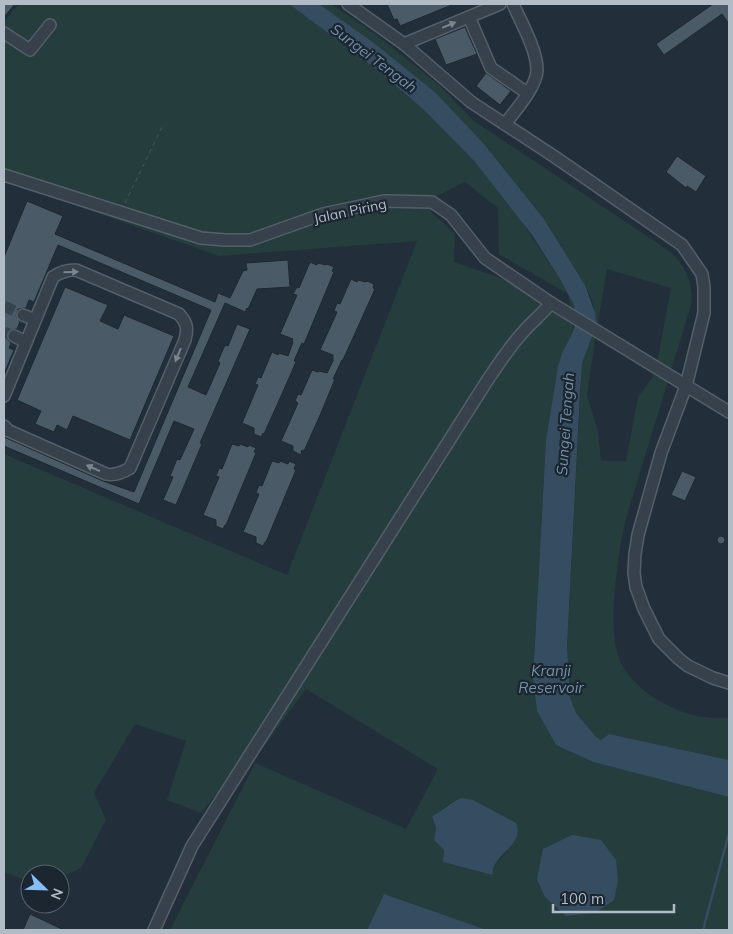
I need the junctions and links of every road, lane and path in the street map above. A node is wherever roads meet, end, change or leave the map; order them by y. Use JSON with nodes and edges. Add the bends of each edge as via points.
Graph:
{"nodes":[{"id":1,"x":348,"y":4,"type":"edge"},
{"id":2,"x":500,"y":4,"type":"edge"},
{"id":3,"x":513,"y":4,"type":"edge"},
{"id":4,"x":469,"y":17,"type":"junction"},
{"id":5,"x":50,"y":25,"type":"dead end"},
{"id":6,"x":4,"y":33,"type":"edge"},
{"id":7,"x":404,"y":44,"type":"junction"},
{"id":8,"x":527,"y":93,"type":"junction"},
{"id":9,"x":505,"y":124,"type":"junction"},
{"id":10,"x":163,"y":125,"type":"dead end"},
{"id":11,"x":4,"y":175,"type":"edge"},
{"id":12,"x":119,"y":211,"type":"junction"},
{"id":13,"x":551,"y":303,"type":"junction"},
{"id":14,"x":23,"y":315,"type":"tunnel mouth"},
{"id":15,"x":35,"y":320,"type":"junction"},
{"id":16,"x":14,"y":336,"type":"tunnel mouth"},
{"id":17,"x":26,"y":342,"type":"junction"},
{"id":18,"x":686,"y":386,"type":"junction"},
{"id":19,"x":4,"y":396,"type":"edge"},
{"id":20,"x":729,"y":412,"type":"edge"},
{"id":21,"x":4,"y":426,"type":"edge"},
{"id":22,"x":729,"y":683,"type":"edge"},
{"id":23,"x":154,"y":930,"type":"edge"}],
"edges":[{"from":1,"to":7,"type":"lane"},
{"from":2,"to":4,"type":"lane"},
{"from":3,"to":8,"type":"lane","via":[[532,48],[537,71]]},
{"from":7,"to":4,"type":"lane","one_way":true},
{"from":4,"to":8,"type":"lane","via":[[491,68]]},
{"from":5,"to":6,"type":"lane","via":[[32,50]]},
{"from":7,"to":9,"type":"lane","via":[[471,102]]},
{"from":8,"to":9,"type":"lane"},
{"from":9,"to":18,"type":"lane","via":[[682,245],[695,262],[702,274],[704,314]]},
{"from":10,"to":12,"type":"path"},
{"from":11,"to":12,"type":"lane","name":"Jalan Piring"},
{"from":12,"to":13,"type":"lane","name":"Jalan Piring","via":[[201,238],[250,240],[323,214],[384,201],[432,202],[451,215],[485,258]]},
{"from":13,"to":18,"type":"lane","name":"Jalan Piring"},
{"from":13,"to":23,"type":"lane","via":[[524,331],[484,384],[192,846]]},
{"from":14,"to":15,"type":"lane"},
{"from":15,"to":17,"type":"lane"},
{"from":15,"to":21,"type":"lane","one_way":true,"via":[[53,277],[66,270],[76,270],[179,314],[188,329],[130,468],[122,473],[106,474]]},
{"from":16,"to":17,"type":"lane"},
{"from":17,"to":19,"type":"lane"},
{"from":18,"to":20,"type":"lane","name":"Jalan Piring"},
{"from":18,"to":22,"type":"lane","via":[[661,453],[645,509],[635,554],[636,587],[659,639],[678,659]]}]}
